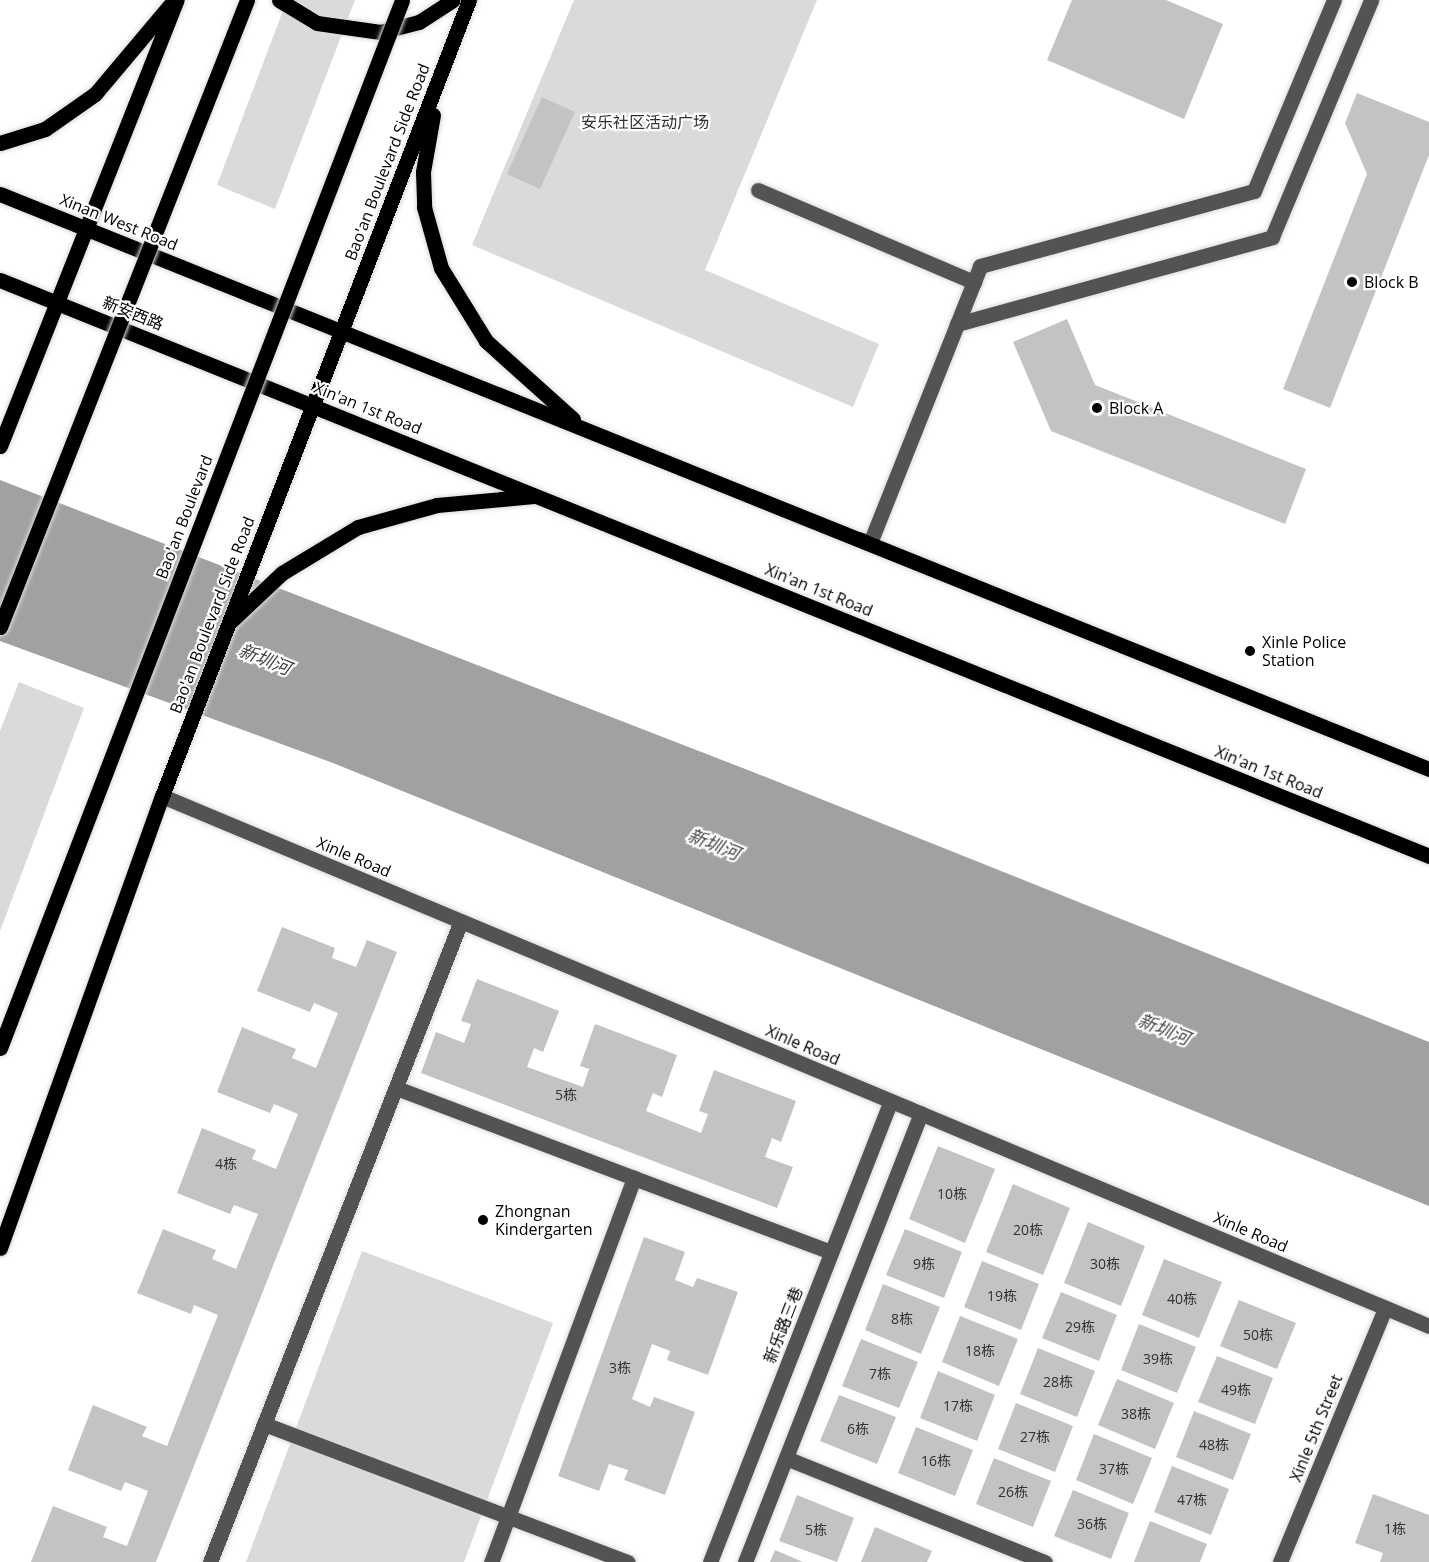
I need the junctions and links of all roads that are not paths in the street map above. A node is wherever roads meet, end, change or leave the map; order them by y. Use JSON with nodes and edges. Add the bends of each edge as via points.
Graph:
{"nodes":[{"id":1,"x":176,"y":0,"type":"edge"},
{"id":2,"x":247,"y":0,"type":"edge"},
{"id":3,"x":279,"y":0,"type":"edge"},
{"id":4,"x":402,"y":0,"type":"edge"},
{"id":5,"x":453,"y":0,"type":"edge"},
{"id":6,"x":469,"y":0,"type":"edge"},
{"id":7,"x":1334,"y":0,"type":"edge"},
{"id":8,"x":1371,"y":0,"type":"edge"},
{"id":9,"x":442,"y":69,"type":"junction"},
{"id":10,"x":0,"y":143,"type":"edge"},
{"id":11,"x":758,"y":190,"type":"dead end"},
{"id":12,"x":0,"y":194,"type":"edge"},
{"id":13,"x":87,"y":229,"type":"junction"},
{"id":14,"x":0,"y":280,"type":"edge"},
{"id":15,"x":974,"y":282,"type":"junction"},
{"id":16,"x":57,"y":303,"type":"junction"},
{"id":17,"x":957,"y":324,"type":"junction"},
{"id":18,"x":341,"y":331,"type":"junction"},
{"id":19,"x":195,"y":358,"type":"joint"},
{"id":20,"x":312,"y":405,"type":"junction"},
{"id":21,"x":585,"y":428,"type":"junction"},
{"id":22,"x":1,"y":444,"type":"edge"},
{"id":23,"x":537,"y":496,"type":"junction"},
{"id":24,"x":823,"y":524,"type":"joint"},
{"id":25,"x":870,"y":543,"type":"junction"},
{"id":26,"x":227,"y":624,"type":"junction"},
{"id":27,"x":0,"y":627,"type":"edge"},
{"id":28,"x":1429,"y":769,"type":"edge"},
{"id":29,"x":162,"y":796,"type":"junction"},
{"id":30,"x":1429,"y":856,"type":"edge"},
{"id":31,"x":461,"y":921,"type":"junction"},
{"id":32,"x":0,"y":1048,"type":"edge"},
{"id":33,"x":396,"y":1088,"type":"junction"},
{"id":34,"x":891,"y":1101,"type":"junction"},
{"id":35,"x":921,"y":1113,"type":"junction"},
{"id":36,"x":634,"y":1178,"type":"junction"},
{"id":37,"x":0,"y":1248,"type":"edge"},
{"id":38,"x":831,"y":1252,"type":"junction"},
{"id":39,"x":1385,"y":1308,"type":"junction"},
{"id":40,"x":1429,"y":1326,"type":"edge"},
{"id":41,"x":264,"y":1424,"type":"junction"},
{"id":42,"x":786,"y":1458,"type":"junction"},
{"id":43,"x":508,"y":1516,"type":"junction"},
{"id":44,"x":210,"y":1562,"type":"edge"},
{"id":45,"x":491,"y":1562,"type":"edge"},
{"id":46,"x":628,"y":1562,"type":"edge"},
{"id":47,"x":710,"y":1562,"type":"edge"},
{"id":48,"x":745,"y":1562,"type":"edge"},
{"id":49,"x":1046,"y":1562,"type":"edge"},
{"id":50,"x":1280,"y":1562,"type":"edge"}],
"edges":[{"from":1,"to":10,"type":"main road","via":[[95,94],[45,129]]},
{"from":1,"to":13,"type":"main road"},
{"from":2,"to":27,"type":"main road","bridge":true},
{"from":3,"to":5,"type":"main road","via":[[317,23],[380,32],[419,22]]},
{"from":4,"to":32,"type":"main road","name":"Bao'an Boulevard","bridge":true},
{"from":6,"to":9,"type":"main road","name":"Bao'an Boulevard Side Road"},
{"from":7,"to":15,"type":"street","via":[[1254,191],[980,266]]},
{"from":8,"to":17,"type":"street","via":[[1272,237]]},
{"from":9,"to":18,"type":"main road","name":"Bao'an Boulevard Side Road"},
{"from":9,"to":21,"type":"main road","via":[[423,172],[424,207],[441,267],[486,341]]},
{"from":11,"to":15,"type":"street"},
{"from":12,"to":13,"type":"main road","name":"Xinan West Road"},
{"from":13,"to":16,"type":"main road"},
{"from":13,"to":18,"type":"main road","name":"Xinan West Road"},
{"from":14,"to":16,"type":"main road"},
{"from":15,"to":17,"type":"street"},
{"from":16,"to":19,"type":"main road","name":"新安西路"},
{"from":16,"to":22,"type":"main road"},
{"from":17,"to":25,"type":"street"},
{"from":18,"to":20,"type":"main road","name":"Bao'an Boulevard Side Road"},
{"from":18,"to":21,"type":"main road"},
{"from":19,"to":20,"type":"main road","name":"Xin'an 1st Road"},
{"from":20,"to":23,"type":"main road","name":"Xin'an 1st Road"},
{"from":20,"to":26,"type":"main road","name":"Bao'an Boulevard Side Road"},
{"from":21,"to":24,"type":"main road"},
{"from":23,"to":26,"type":"main road","via":[[393,514],[320,546]]},
{"from":23,"to":30,"type":"main road","name":"Xin'an 1st Road"},
{"from":24,"to":25,"type":"street"},
{"from":25,"to":28,"type":"main road"},
{"from":26,"to":29,"type":"main road","name":"Bao'an Boulevard Side Road"},
{"from":29,"to":31,"type":"street","name":"Xinle Road"},
{"from":29,"to":37,"type":"main road","name":"Bao'an Boulevard Side Road"},
{"from":31,"to":33,"type":"street"},
{"from":31,"to":34,"type":"street","name":"Xinle Road"},
{"from":33,"to":36,"type":"street"},
{"from":33,"to":41,"type":"street"},
{"from":34,"to":35,"type":"street","name":"Xinle Road"},
{"from":34,"to":38,"type":"street","name":"新乐路三巷"},
{"from":35,"to":39,"type":"street","name":"Xinle Road"},
{"from":35,"to":42,"type":"street"},
{"from":36,"to":38,"type":"street"},
{"from":36,"to":43,"type":"street"},
{"from":38,"to":47,"type":"street","name":"新乐路三巷"},
{"from":39,"to":40,"type":"street","name":"Xinle Road"},
{"from":39,"to":50,"type":"street","name":"Xinle 5th Street"},
{"from":41,"to":43,"type":"street"},
{"from":41,"to":44,"type":"street"},
{"from":42,"to":48,"type":"street"},
{"from":42,"to":49,"type":"street"},
{"from":43,"to":45,"type":"street"},
{"from":43,"to":46,"type":"street"}]}
